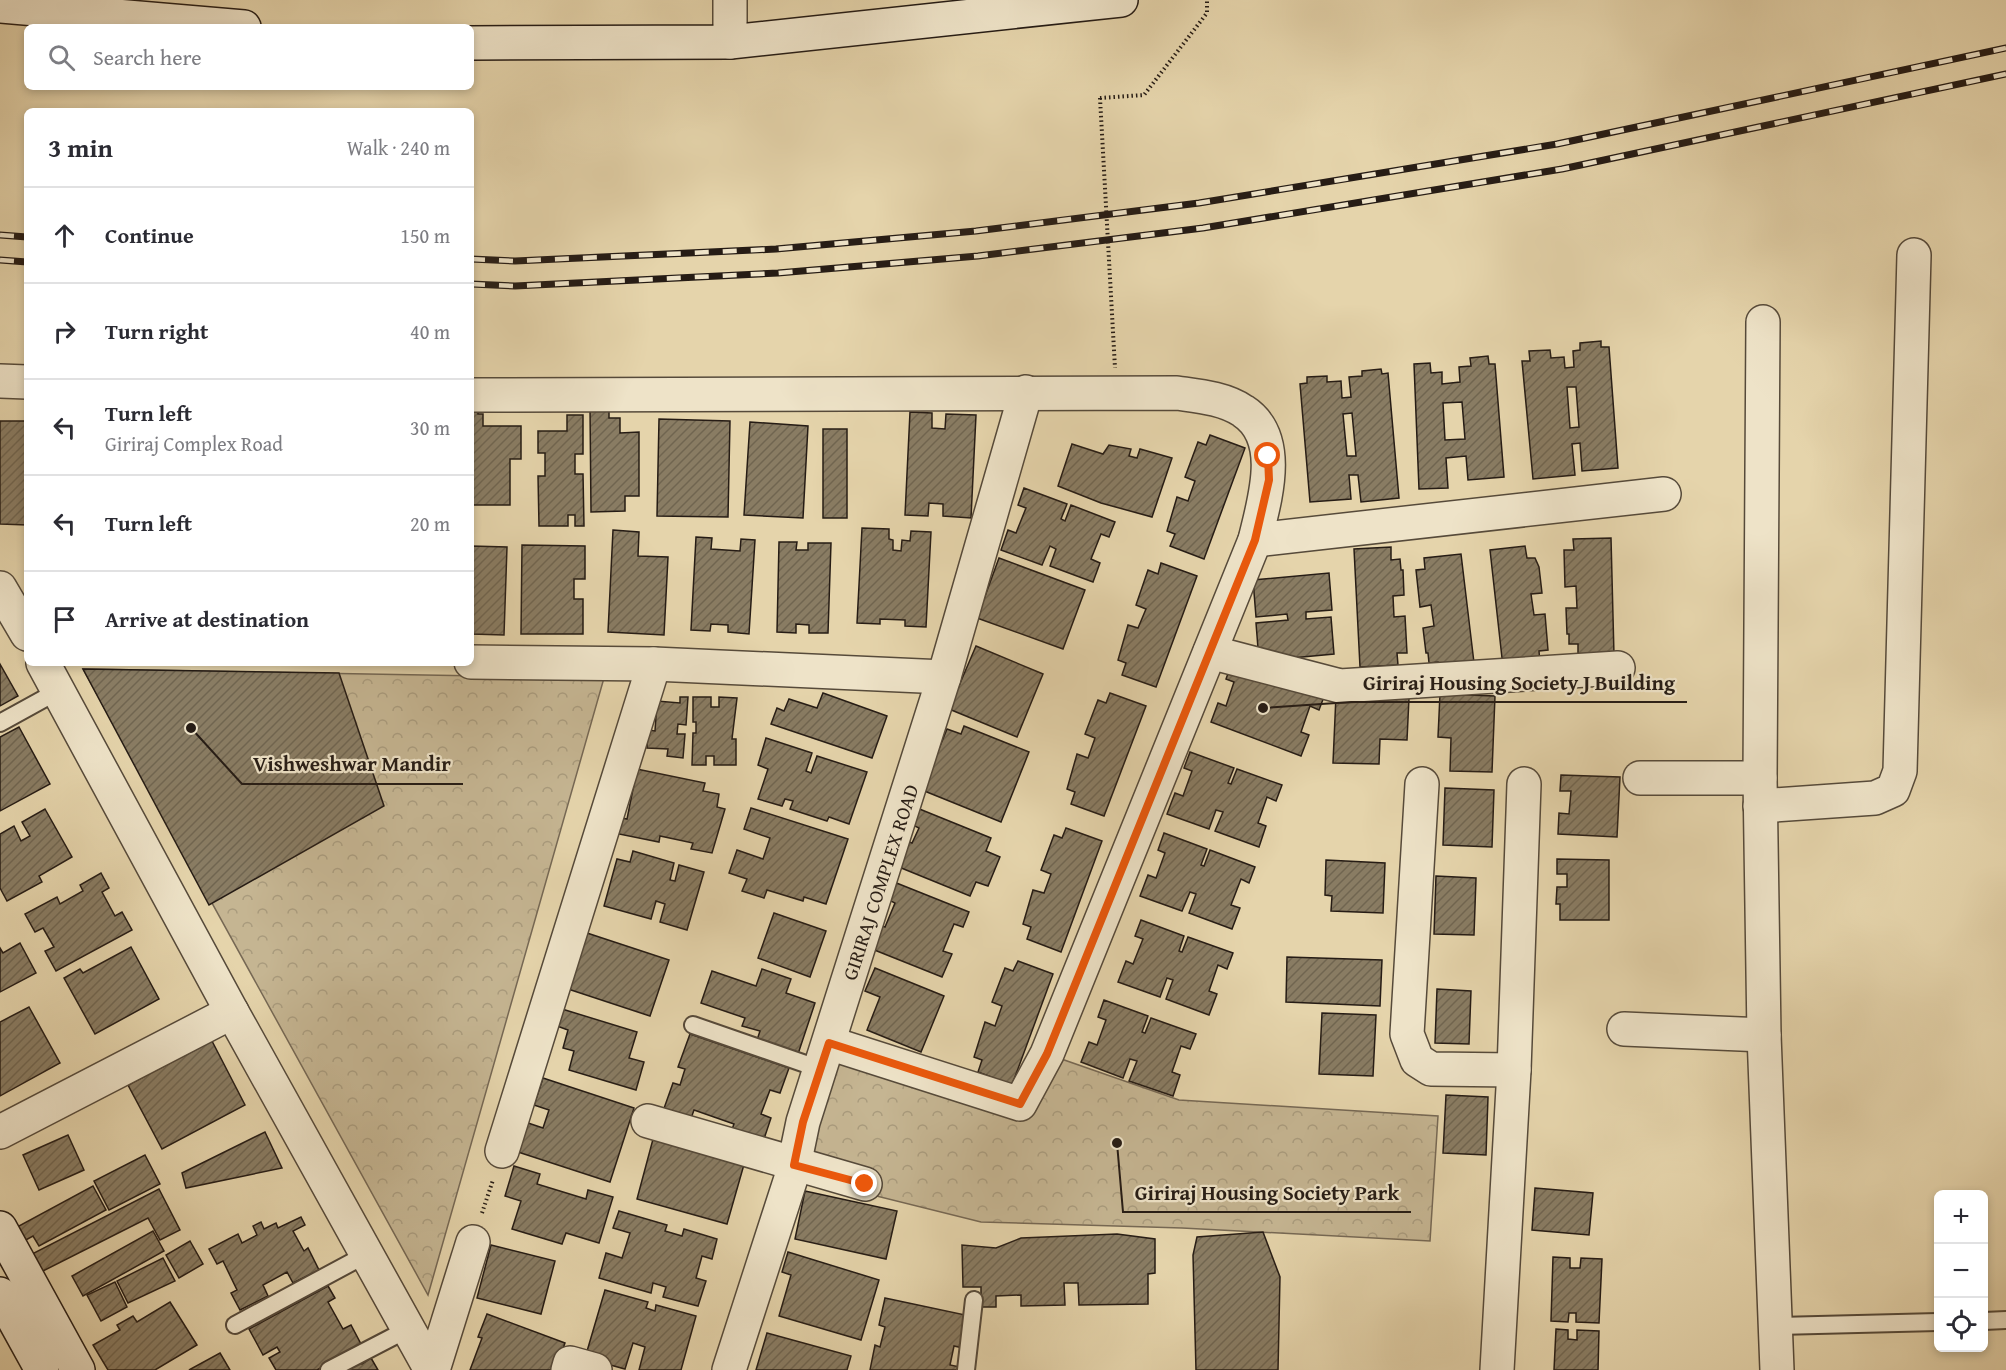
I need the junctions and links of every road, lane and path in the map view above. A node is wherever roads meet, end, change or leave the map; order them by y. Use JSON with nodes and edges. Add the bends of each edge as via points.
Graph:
{"nodes":[{"id":1,"x":730,"y":0,"type":"edge"},
{"id":2,"x":1121,"y":0,"type":"edge"},
{"id":3,"x":1207,"y":0,"type":"edge"},
{"id":4,"x":0,"y":6,"type":"edge"},
{"id":5,"x":209,"y":24,"type":"edge"},
{"id":6,"x":474,"y":42,"type":"edge"},
{"id":7,"x":730,"y":42,"type":"junction"},
{"id":8,"x":1914,"y":255,"type":"dead end"},
{"id":9,"x":1763,"y":322,"type":"dead end"},
{"id":10,"x":1114,"y":368,"type":"dead end"},
{"id":11,"x":0,"y":381,"type":"edge"},
{"id":12,"x":24,"y":382,"type":"edge"},
{"id":13,"x":1026,"y":392,"type":"junction"},
{"id":14,"x":474,"y":395,"type":"edge"},
{"id":15,"x":1664,"y":494,"type":"dead end"},
{"id":16,"x":1255,"y":540,"type":"junction"},
{"id":17,"x":0,"y":588,"type":"edge"},
{"id":18,"x":24,"y":629,"type":"edge"},
{"id":19,"x":1210,"y":652,"type":"junction"},
{"id":20,"x":474,"y":662,"type":"edge"},
{"id":21,"x":654,"y":664,"type":"junction"},
{"id":22,"x":1618,"y":668,"type":"dead end"},
{"id":23,"x":944,"y":676,"type":"junction"},
{"id":24,"x":50,"y":677,"type":"edge"},
{"id":25,"x":0,"y":723,"type":"edge"},
{"id":26,"x":1640,"y":778,"type":"dead end"},
{"id":27,"x":1422,"y":784,"type":"dead end"},
{"id":28,"x":1524,"y":784,"type":"dead end"},
{"id":29,"x":1760,"y":792,"type":"junction"},
{"id":30,"x":232,"y":1012,"type":"junction"},
{"id":31,"x":693,"y":1025,"type":"dead end"},
{"id":32,"x":1624,"y":1029,"type":"dead end"},
{"id":33,"x":1764,"y":1035,"type":"junction"},
{"id":34,"x":824,"y":1056,"type":"junction"},
{"id":35,"x":1514,"y":1071,"type":"junction"},
{"id":36,"x":648,"y":1121,"type":"dead end"},
{"id":37,"x":0,"y":1132,"type":"edge"},
{"id":38,"x":501,"y":1151,"type":"joint"},
{"id":39,"x":794,"y":1165,"type":"junction"},
{"id":40,"x":865,"y":1184,"type":"dead end"},
{"id":41,"x":0,"y":1228,"type":"edge"},
{"id":42,"x":473,"y":1242,"type":"joint"},
{"id":43,"x":367,"y":1254,"type":"junction"},
{"id":44,"x":0,"y":1294,"type":"edge"},
{"id":45,"x":974,"y":1300,"type":"dead end"},
{"id":46,"x":2006,"y":1320,"type":"edge"},
{"id":47,"x":1988,"y":1321,"type":"edge"},
{"id":48,"x":1934,"y":1322,"type":"edge"},
{"id":49,"x":235,"y":1325,"type":"dead end"},
{"id":50,"x":1775,"y":1326,"type":"junction"},
{"id":51,"x":408,"y":1329,"type":"junction"},
{"id":52,"x":42,"y":1370,"type":"edge"},
{"id":53,"x":78,"y":1370,"type":"edge"},
{"id":54,"x":329,"y":1370,"type":"edge"},
{"id":55,"x":432,"y":1370,"type":"edge"},
{"id":56,"x":568,"y":1370,"type":"edge"},
{"id":57,"x":595,"y":1370,"type":"edge"},
{"id":58,"x":729,"y":1370,"type":"edge"},
{"id":59,"x":966,"y":1370,"type":"edge"},
{"id":60,"x":1497,"y":1370,"type":"edge"},
{"id":61,"x":1777,"y":1370,"type":"edge"}],
"edges":[{"from":1,"to":7,"type":"street"},
{"from":2,"to":7,"type":"street"},
{"from":3,"to":10,"type":"path","bridge":true,"via":[[1207,13],[1144,95],[1100,98]]},
{"from":4,"to":5,"type":"street"},
{"from":6,"to":7,"type":"street"},
{"from":8,"to":29,"type":"street","via":[[1900,771],[1893,790],[1875,798]]},
{"from":9,"to":29,"type":"street"},
{"from":11,"to":12,"type":"street"},
{"from":13,"to":14,"type":"street"},
{"from":13,"to":16,"type":"street","via":[[1177,393],[1212,398],[1244,411],[1260,430],[1268,456],[1269,480]]},
{"from":13,"to":23,"type":"street","name":"GIRIRAJ COMPLEX ROAD"},
{"from":15,"to":16,"type":"street"},
{"from":16,"to":19,"type":"street"},
{"from":17,"to":18,"type":"street"},
{"from":19,"to":22,"type":"street","via":[[1340,686]]},
{"from":19,"to":34,"type":"street","via":[[1047,1054],[1020,1104]]},
{"from":20,"to":21,"type":"street"},
{"from":21,"to":23,"type":"street"},
{"from":21,"to":38,"type":"street"},
{"from":23,"to":34,"type":"street","name":"GIRIRAJ COMPLEX ROAD"},
{"from":24,"to":25,"type":"lane"},
{"from":24,"to":30,"type":"street"},
{"from":26,"to":29,"type":"street"},
{"from":27,"to":35,"type":"street","via":[[1407,1034],[1417,1060],[1431,1069]]},
{"from":28,"to":35,"type":"street"},
{"from":29,"to":33,"type":"street"},
{"from":30,"to":37,"type":"street"},
{"from":30,"to":43,"type":"street"},
{"from":31,"to":34,"type":"lane"},
{"from":32,"to":33,"type":"street"},
{"from":33,"to":50,"type":"street"},
{"from":34,"to":39,"type":"street","name":"GIRIRAJ COMPLEX ROAD"},
{"from":35,"to":60,"type":"street"},
{"from":36,"to":39,"type":"street"},
{"from":38,"to":42,"type":"path"},
{"from":39,"to":40,"type":"street"},
{"from":39,"to":58,"type":"street","name":"GIRIRAJ COMPLEX ROAD"},
{"from":41,"to":53,"type":"street"},
{"from":42,"to":55,"type":"street"},
{"from":43,"to":49,"type":"lane"},
{"from":43,"to":51,"type":"street"},
{"from":44,"to":52,"type":"street"},
{"from":45,"to":59,"type":"lane"},
{"from":46,"to":47,"type":"lane"},
{"from":48,"to":50,"type":"lane"},
{"from":50,"to":61,"type":"street"},
{"from":51,"to":54,"type":"lane"},
{"from":51,"to":55,"type":"street"},
{"from":56,"to":57,"type":"street","via":[[570,1363]]}]}
